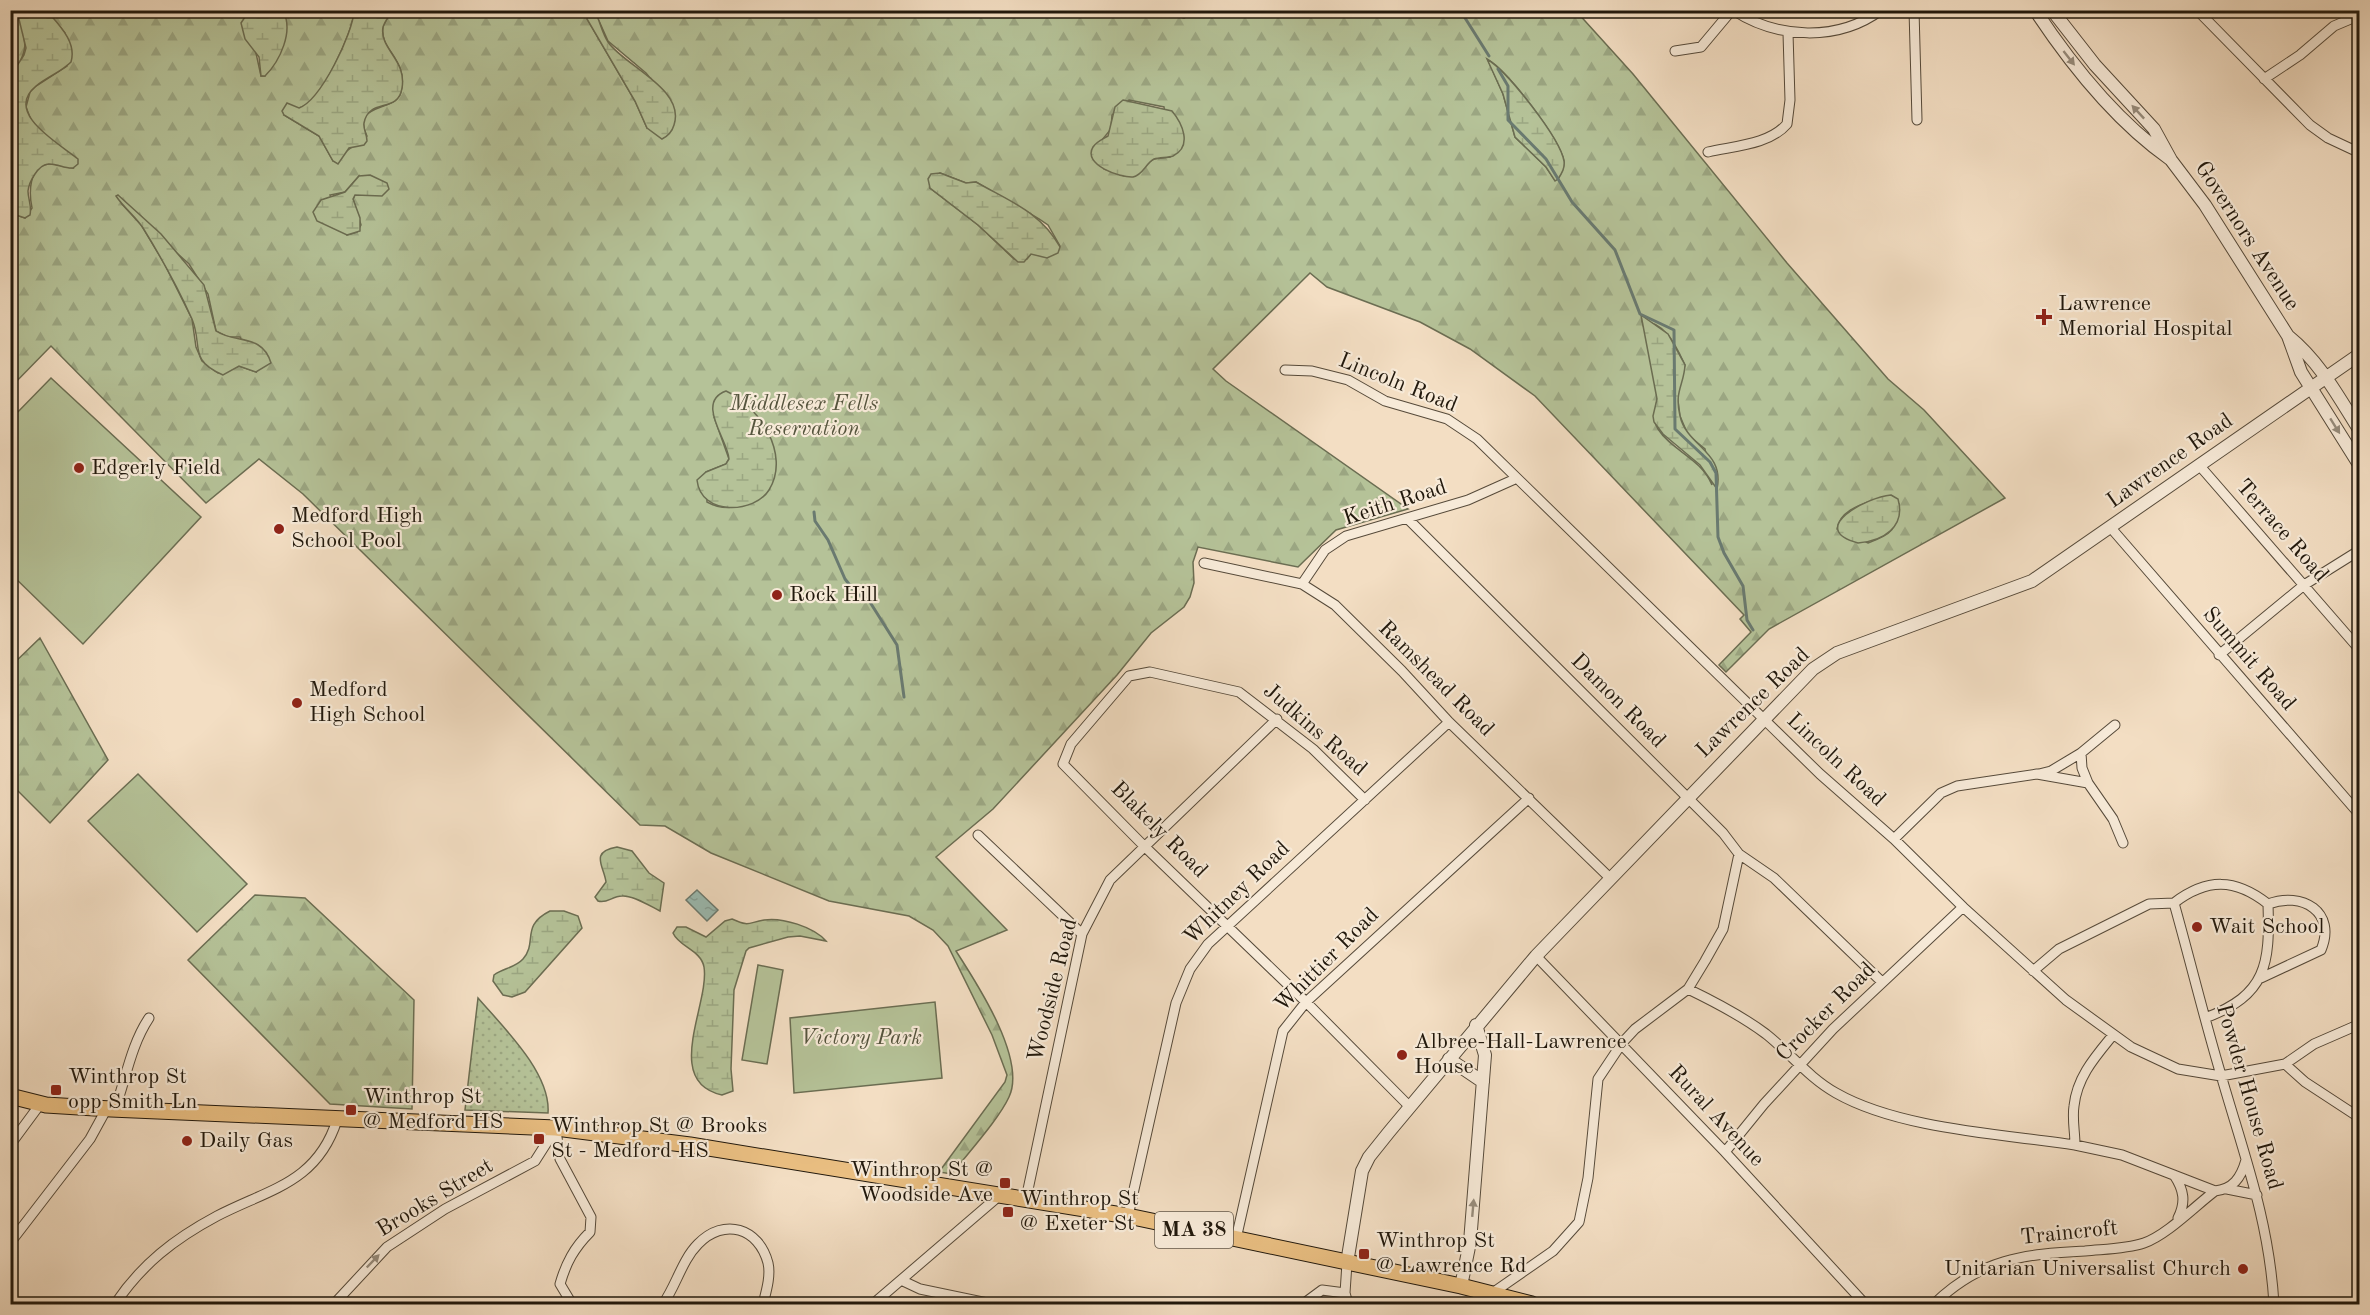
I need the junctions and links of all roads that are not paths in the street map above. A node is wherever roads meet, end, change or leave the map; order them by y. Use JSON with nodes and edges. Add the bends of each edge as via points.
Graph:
{"nodes":[{"id":1,"x":1732,"y":10,"type":"edge"},
{"id":2,"x":1881,"y":10,"type":"edge"},
{"id":3,"x":1914,"y":10,"type":"edge"},
{"id":4,"x":2035,"y":10,"type":"edge"},
{"id":5,"x":2052,"y":10,"type":"edge"},
{"id":6,"x":2197,"y":10,"type":"edge"},
{"id":7,"x":2360,"y":15,"type":"edge"},
{"id":8,"x":1788,"y":33,"type":"junction"},
{"id":9,"x":1675,"y":51,"type":"dead end"},
{"id":10,"x":2264,"y":79,"type":"junction"},
{"id":11,"x":1917,"y":120,"type":"dead end"},
{"id":12,"x":1708,"y":152,"type":"dead end"},
{"id":13,"x":2360,"y":153,"type":"edge"},
{"id":14,"x":2171,"y":160,"type":"junction"},
{"id":15,"x":2288,"y":336,"type":"junction"},
{"id":16,"x":2360,"y":354,"type":"edge"},
{"id":17,"x":1285,"y":370,"type":"dead end"},
{"id":18,"x":2327,"y":377,"type":"junction"},
{"id":19,"x":2311,"y":387,"type":"junction"},
{"id":20,"x":2360,"y":431,"type":"edge"},
{"id":21,"x":2199,"y":465,"type":"junction"},
{"id":22,"x":2360,"y":466,"type":"edge"},
{"id":23,"x":1515,"y":478,"type":"junction"},
{"id":24,"x":1407,"y":518,"type":"junction"},
{"id":25,"x":2111,"y":528,"type":"junction"},
{"id":26,"x":2360,"y":550,"type":"edge"},
{"id":27,"x":1204,"y":563,"type":"dead end"},
{"id":28,"x":1302,"y":584,"type":"junction"},
{"id":29,"x":2304,"y":585,"type":"junction"},
{"id":30,"x":2360,"y":650,"type":"edge"},
{"id":31,"x":2219,"y":655,"type":"junction"},
{"id":32,"x":1763,"y":718,"type":"junction"},
{"id":33,"x":1277,"y":719,"type":"junction"},
{"id":34,"x":1449,"y":722,"type":"junction"},
{"id":35,"x":2115,"y":725,"type":"dead end"},
{"id":36,"x":2082,"y":753,"type":"junction"},
{"id":37,"x":1066,"y":757,"type":"joint"},
{"id":38,"x":2037,"y":774,"type":"junction"},
{"id":39,"x":2088,"y":783,"type":"junction"},
{"id":40,"x":1529,"y":798,"type":"junction"},
{"id":41,"x":1686,"y":798,"type":"junction"},
{"id":42,"x":1365,"y":800,"type":"junction"},
{"id":43,"x":2360,"y":815,"type":"edge"},
{"id":44,"x":978,"y":835,"type":"dead end"},
{"id":45,"x":1894,"y":839,"type":"junction"},
{"id":46,"x":2123,"y":843,"type":"dead end"},
{"id":47,"x":1143,"y":845,"type":"junction"},
{"id":48,"x":1739,"y":854,"type":"junction"},
{"id":49,"x":1610,"y":878,"type":"junction"},
{"id":50,"x":2174,"y":903,"type":"junction"},
{"id":51,"x":2268,"y":904,"type":"junction"},
{"id":52,"x":1963,"y":907,"type":"junction"},
{"id":53,"x":1229,"y":926,"type":"junction"},
{"id":54,"x":1082,"y":934,"type":"junction"},
{"id":55,"x":1536,"y":956,"type":"junction"},
{"id":56,"x":2033,"y":971,"type":"junction"},
{"id":57,"x":2261,"y":978,"type":"junction"},
{"id":58,"x":1882,"y":982,"type":"junction"},
{"id":59,"x":1688,"y":989,"type":"junction"},
{"id":60,"x":1306,"y":1002,"type":"junction"},
{"id":61,"x":149,"y":1018,"type":"dead end"},
{"id":62,"x":2205,"y":1018,"type":"junction"},
{"id":63,"x":2360,"y":1024,"type":"edge"},
{"id":64,"x":1476,"y":1025,"type":"junction"},
{"id":65,"x":2113,"y":1035,"type":"junction"},
{"id":66,"x":1622,"y":1043,"type":"junction"},
{"id":67,"x":1449,"y":1059,"type":"junction"},
{"id":68,"x":2284,"y":1064,"type":"junction"},
{"id":69,"x":1799,"y":1065,"type":"junction"},
{"id":70,"x":2221,"y":1076,"type":"junction"},
{"id":71,"x":1483,"y":1082,"type":"junction"},
{"id":72,"x":10,"y":1096,"type":"edge"},
{"id":73,"x":41,"y":1103,"type":"junction"},
{"id":74,"x":1410,"y":1107,"type":"junction"},
{"id":75,"x":111,"y":1109,"type":"junction"},
{"id":76,"x":2360,"y":1118,"type":"edge"},
{"id":77,"x":337,"y":1120,"type":"junction"},
{"id":78,"x":556,"y":1128,"type":"junction"},
{"id":79,"x":2075,"y":1144,"type":"junction"},
{"id":80,"x":10,"y":1145,"type":"edge"},
{"id":81,"x":1725,"y":1152,"type":"junction"},
{"id":82,"x":2246,"y":1160,"type":"junction"},
{"id":83,"x":2174,"y":1175,"type":"junction"},
{"id":84,"x":2227,"y":1189,"type":"junction"},
{"id":85,"x":2215,"y":1191,"type":"junction"},
{"id":86,"x":1000,"y":1195,"type":"junction"},
{"id":87,"x":2257,"y":1195,"type":"junction"},
{"id":88,"x":1026,"y":1199,"type":"junction"},
{"id":89,"x":1128,"y":1216,"type":"junction"},
{"id":90,"x":2177,"y":1220,"type":"junction"},
{"id":91,"x":1236,"y":1239,"type":"junction"},
{"id":92,"x":10,"y":1243,"type":"edge"},
{"id":93,"x":1347,"y":1263,"type":"junction"},
{"id":94,"x":903,"y":1281,"type":"junction"},
{"id":95,"x":1461,"y":1286,"type":"junction"},
{"id":96,"x":1345,"y":1293,"type":"junction"},
{"id":97,"x":1491,"y":1294,"type":"junction"},
{"id":98,"x":115,"y":1305,"type":"edge"},
{"id":99,"x":333,"y":1305,"type":"edge"},
{"id":100,"x":572,"y":1305,"type":"edge"},
{"id":101,"x":663,"y":1305,"type":"edge"},
{"id":102,"x":763,"y":1305,"type":"edge"},
{"id":103,"x":873,"y":1305,"type":"edge"},
{"id":104,"x":992,"y":1305,"type":"edge"},
{"id":105,"x":1303,"y":1305,"type":"edge"},
{"id":106,"x":1348,"y":1305,"type":"edge"},
{"id":107,"x":1532,"y":1305,"type":"edge"},
{"id":108,"x":1865,"y":1305,"type":"edge"},
{"id":109,"x":1934,"y":1305,"type":"edge"},
{"id":110,"x":2274,"y":1305,"type":"edge"}],
"edges":[{"from":1,"to":8,"type":"street","via":[[1765,27]]},
{"from":1,"to":9,"type":"street","via":[[1701,47]]},
{"from":2,"to":8,"type":"street","via":[[1852,27]]},
{"from":3,"to":11,"type":"street"},
{"from":4,"to":14,"type":"street","name":"Governors Avenue","one_way":true,"via":[[2097,91],[2144,140]]},
{"from":14,"to":5,"type":"street","name":"Governors Avenue","one_way":true,"via":[[2154,129],[2095,65]]},
{"from":6,"to":10,"type":"street"},
{"from":7,"to":10,"type":"street","via":[[2334,26]]},
{"from":8,"to":12,"type":"street","via":[[1787,124],[1763,139]]},
{"from":10,"to":13,"type":"street","via":[[2321,134]]},
{"from":14,"to":15,"type":"street","name":"Governors Avenue","via":[[2211,213]]},
{"from":15,"to":18,"type":"street","name":"Governors Avenue"},
{"from":15,"to":19,"type":"street","name":"Governors Avenue","via":[[2293,356]]},
{"from":16,"to":18,"type":"street","name":"Lawrence Road"},
{"from":17,"to":23,"type":"street","name":"Lincoln Road","via":[[1312,371],[1348,380],[1385,401],[1447,419],[1477,439]]},
{"from":18,"to":19,"type":"street","name":"Lawrence Road"},
{"from":18,"to":20,"type":"street","name":"Governors Avenue"},
{"from":19,"to":21,"type":"street","name":"Lawrence Road"},
{"from":19,"to":22,"type":"street","name":"Governors Avenue","one_way":true},
{"from":21,"to":25,"type":"street","name":"Lawrence Road"},
{"from":21,"to":29,"type":"street","name":"Terrace Road"},
{"from":23,"to":24,"type":"street","name":"Keith Road","via":[[1468,500]]},
{"from":23,"to":32,"type":"street","name":"Lincoln Road"},
{"from":24,"to":28,"type":"street","name":"Keith Road","via":[[1346,536],[1325,550]]},
{"from":24,"to":41,"type":"street","name":"Damon Road"},
{"from":25,"to":31,"type":"street","name":"Summit Road"},
{"from":25,"to":32,"type":"street","name":"Lawrence Road","via":[[2032,581],[1837,653],[1813,669]]},
{"from":26,"to":29,"type":"street"},
{"from":27,"to":28,"type":"street","name":"Ramshead Road"},
{"from":28,"to":34,"type":"street","name":"Ramshead Road","via":[[1335,606]]},
{"from":29,"to":30,"type":"street","name":"Terrace Road"},
{"from":29,"to":31,"type":"street"},
{"from":31,"to":43,"type":"street","name":"Summit Road"},
{"from":32,"to":41,"type":"street","name":"Lawrence Road"},
{"from":32,"to":45,"type":"street","name":"Lincoln Road"},
{"from":33,"to":37,"type":"street","name":"Judkins Road","via":[[1239,692],[1150,672],[1129,676],[1071,744]]},
{"from":33,"to":42,"type":"street","name":"Judkins Road"},
{"from":33,"to":47,"type":"street","name":"Woodside Road"},
{"from":34,"to":40,"type":"street","name":"Ramshead Road"},
{"from":34,"to":42,"type":"street","name":"Whitney Road"},
{"from":35,"to":36,"type":"street"},
{"from":36,"to":38,"type":"street","via":[[2057,769]]},
{"from":36,"to":39,"type":"street"},
{"from":37,"to":47,"type":"street","name":"Blakely Road","via":[[1063,764]]},
{"from":38,"to":39,"type":"street"},
{"from":38,"to":45,"type":"street","via":[[1957,786],[1941,793]]},
{"from":39,"to":46,"type":"street","via":[[2113,819]]},
{"from":40,"to":49,"type":"street","name":"Ramshead Road"},
{"from":40,"to":60,"type":"street","name":"Whittier Road"},
{"from":41,"to":48,"type":"street","name":"Damon Road"},
{"from":41,"to":49,"type":"street","name":"Lawrence Road"},
{"from":42,"to":53,"type":"street","name":"Whitney Road"},
{"from":44,"to":54,"type":"street"},
{"from":45,"to":52,"type":"street","name":"Lincoln Road"},
{"from":47,"to":53,"type":"street","name":"Blakely Road"},
{"from":47,"to":54,"type":"street","name":"Woodside Road","via":[[1110,880]]},
{"from":48,"to":58,"type":"street","name":"Damon Road","via":[[1774,878]]},
{"from":48,"to":59,"type":"street","via":[[1723,929]]},
{"from":49,"to":55,"type":"street","name":"Lawrence Road"},
{"from":50,"to":51,"type":"street","via":[[2211,883],[2241,890]]},
{"from":50,"to":56,"type":"street","via":[[2149,904],[2059,950]]},
{"from":50,"to":62,"type":"street","name":"Powder House Road"},
{"from":51,"to":57,"type":"street","via":[[2270,944]]},
{"from":51,"to":57,"type":"street","via":[[2285,899],[2305,902],[2323,918],[2327,930],[2316,954]]},
{"from":52,"to":56,"type":"street","name":"Lincoln Road"},
{"from":52,"to":58,"type":"street","name":"Crocker Road"},
{"from":53,"to":60,"type":"street","name":"Blakely Road"},
{"from":53,"to":89,"type":"street","name":"Whitney Road","via":[[1208,944],[1190,969],[1176,1003]]},
{"from":54,"to":88,"type":"street","name":"Woodside Road"},
{"from":55,"to":64,"type":"street","name":"Lawrence Road"},
{"from":55,"to":66,"type":"street","name":"Rural Avenue"},
{"from":56,"to":65,"type":"street","name":"Lincoln Road"},
{"from":57,"to":62,"type":"street","via":[[2226,1011]]},
{"from":58,"to":69,"type":"street","name":"Crocker Road"},
{"from":59,"to":66,"type":"street"},
{"from":59,"to":69,"type":"street","via":[[1722,1005],[1766,1034]]},
{"from":60,"to":74,"type":"street","name":"Blakely Road"},
{"from":60,"to":91,"type":"street","name":"Whittier Road","via":[[1283,1031]]},
{"from":61,"to":75,"type":"street","via":[[136,1039],[125,1081]]},
{"from":62,"to":70,"type":"street","name":"Powder House Road"},
{"from":63,"to":68,"type":"street","via":[[2314,1044]]},
{"from":64,"to":67,"type":"street","name":"Lawrence Road"},
{"from":64,"to":71,"type":"street","via":[[1485,1055]]},
{"from":65,"to":70,"type":"street","name":"Lincoln Road","via":[[2162,1063]]},
{"from":65,"to":79,"type":"street","via":[[2092,1060],[2077,1089],[2073,1113]]},
{"from":66,"to":81,"type":"street","name":"Rural Avenue"},
{"from":66,"to":97,"type":"street","via":[[1598,1079],[1588,1178],[1579,1222],[1553,1251]]},
{"from":67,"to":71,"type":"street"},
{"from":67,"to":74,"type":"street","name":"Lawrence Road"},
{"from":68,"to":70,"type":"street","name":"Lincoln Road"},
{"from":68,"to":76,"type":"street","via":[[2304,1082]]},
{"from":69,"to":79,"type":"street","via":[[1834,1092],[1871,1110],[1920,1122]]},
{"from":69,"to":81,"type":"street","name":"Crocker Road"},
{"from":70,"to":82,"type":"street","name":"Powder House Road"},
{"from":95,"to":71,"type":"street","one_way":true,"via":[[1470,1242]]},
{"from":72,"to":73,"type":"main road","number":"MA 38"},
{"from":73,"to":75,"type":"main road","number":"MA 38"},
{"from":73,"to":80,"type":"street"},
{"from":74,"to":93,"type":"street","name":"Lawrence Road","via":[[1368,1157],[1362,1171]]},
{"from":75,"to":77,"type":"main road","number":"MA 38"},
{"from":75,"to":92,"type":"street"},
{"from":77,"to":78,"type":"main road","number":"MA 38"},
{"from":77,"to":98,"type":"street","via":[[329,1143],[303,1173],[270,1194],[218,1215],[179,1239],[143,1266]]},
{"from":78,"to":86,"type":"main road","number":"MA 38","via":[[690,1145]]},
{"from":99,"to":78,"type":"street","name":"Brooks Street","one_way":true,"via":[[387,1247],[445,1209],[535,1161]]},
{"from":78,"to":100,"type":"street","via":[[560,1159],[591,1217],[590,1232],[566,1264],[560,1284]]},
{"from":79,"to":83,"type":"street","via":[[2122,1155]]},
{"from":81,"to":108,"type":"street","name":"Rural Avenue"},
{"from":82,"to":84,"type":"street","via":[[2240,1178]]},
{"from":82,"to":87,"type":"street","name":"Powder House Road"},
{"from":83,"to":85,"type":"street"},
{"from":83,"to":90,"type":"street","via":[[2183,1195]]},
{"from":84,"to":85,"type":"street","name":"Traincroft"},
{"from":84,"to":87,"type":"street","name":"Traincroft"},
{"from":85,"to":90,"type":"street","name":"Traincroft"},
{"from":86,"to":88,"type":"main road","number":"MA 38"},
{"from":86,"to":94,"type":"street"},
{"from":87,"to":110,"type":"street","name":"Powder House Road","via":[[2270,1250]]},
{"from":88,"to":89,"type":"main road","number":"MA 38"},
{"from":89,"to":91,"type":"main road","number":"MA 38"},
{"from":90,"to":109,"type":"street","name":"Traincroft","via":[[2160,1235],[2135,1245],[2031,1254],[1999,1262],[1967,1278]]},
{"from":91,"to":93,"type":"main road","number":"MA 38"},
{"from":93,"to":95,"type":"main road","number":"MA 38"},
{"from":93,"to":96,"type":"street"},
{"from":94,"to":103,"type":"street"},
{"from":94,"to":104,"type":"street","via":[[920,1289]]},
{"from":95,"to":97,"type":"main road","number":"MA 38"},
{"from":96,"to":105,"type":"street","via":[[1322,1290]]},
{"from":96,"to":106,"type":"street"},
{"from":97,"to":107,"type":"main road","number":"MA 38"},
{"from":101,"to":102,"type":"street","via":[[698,1244],[718,1229],[738,1228],[753,1235],[769,1265]]}]}
